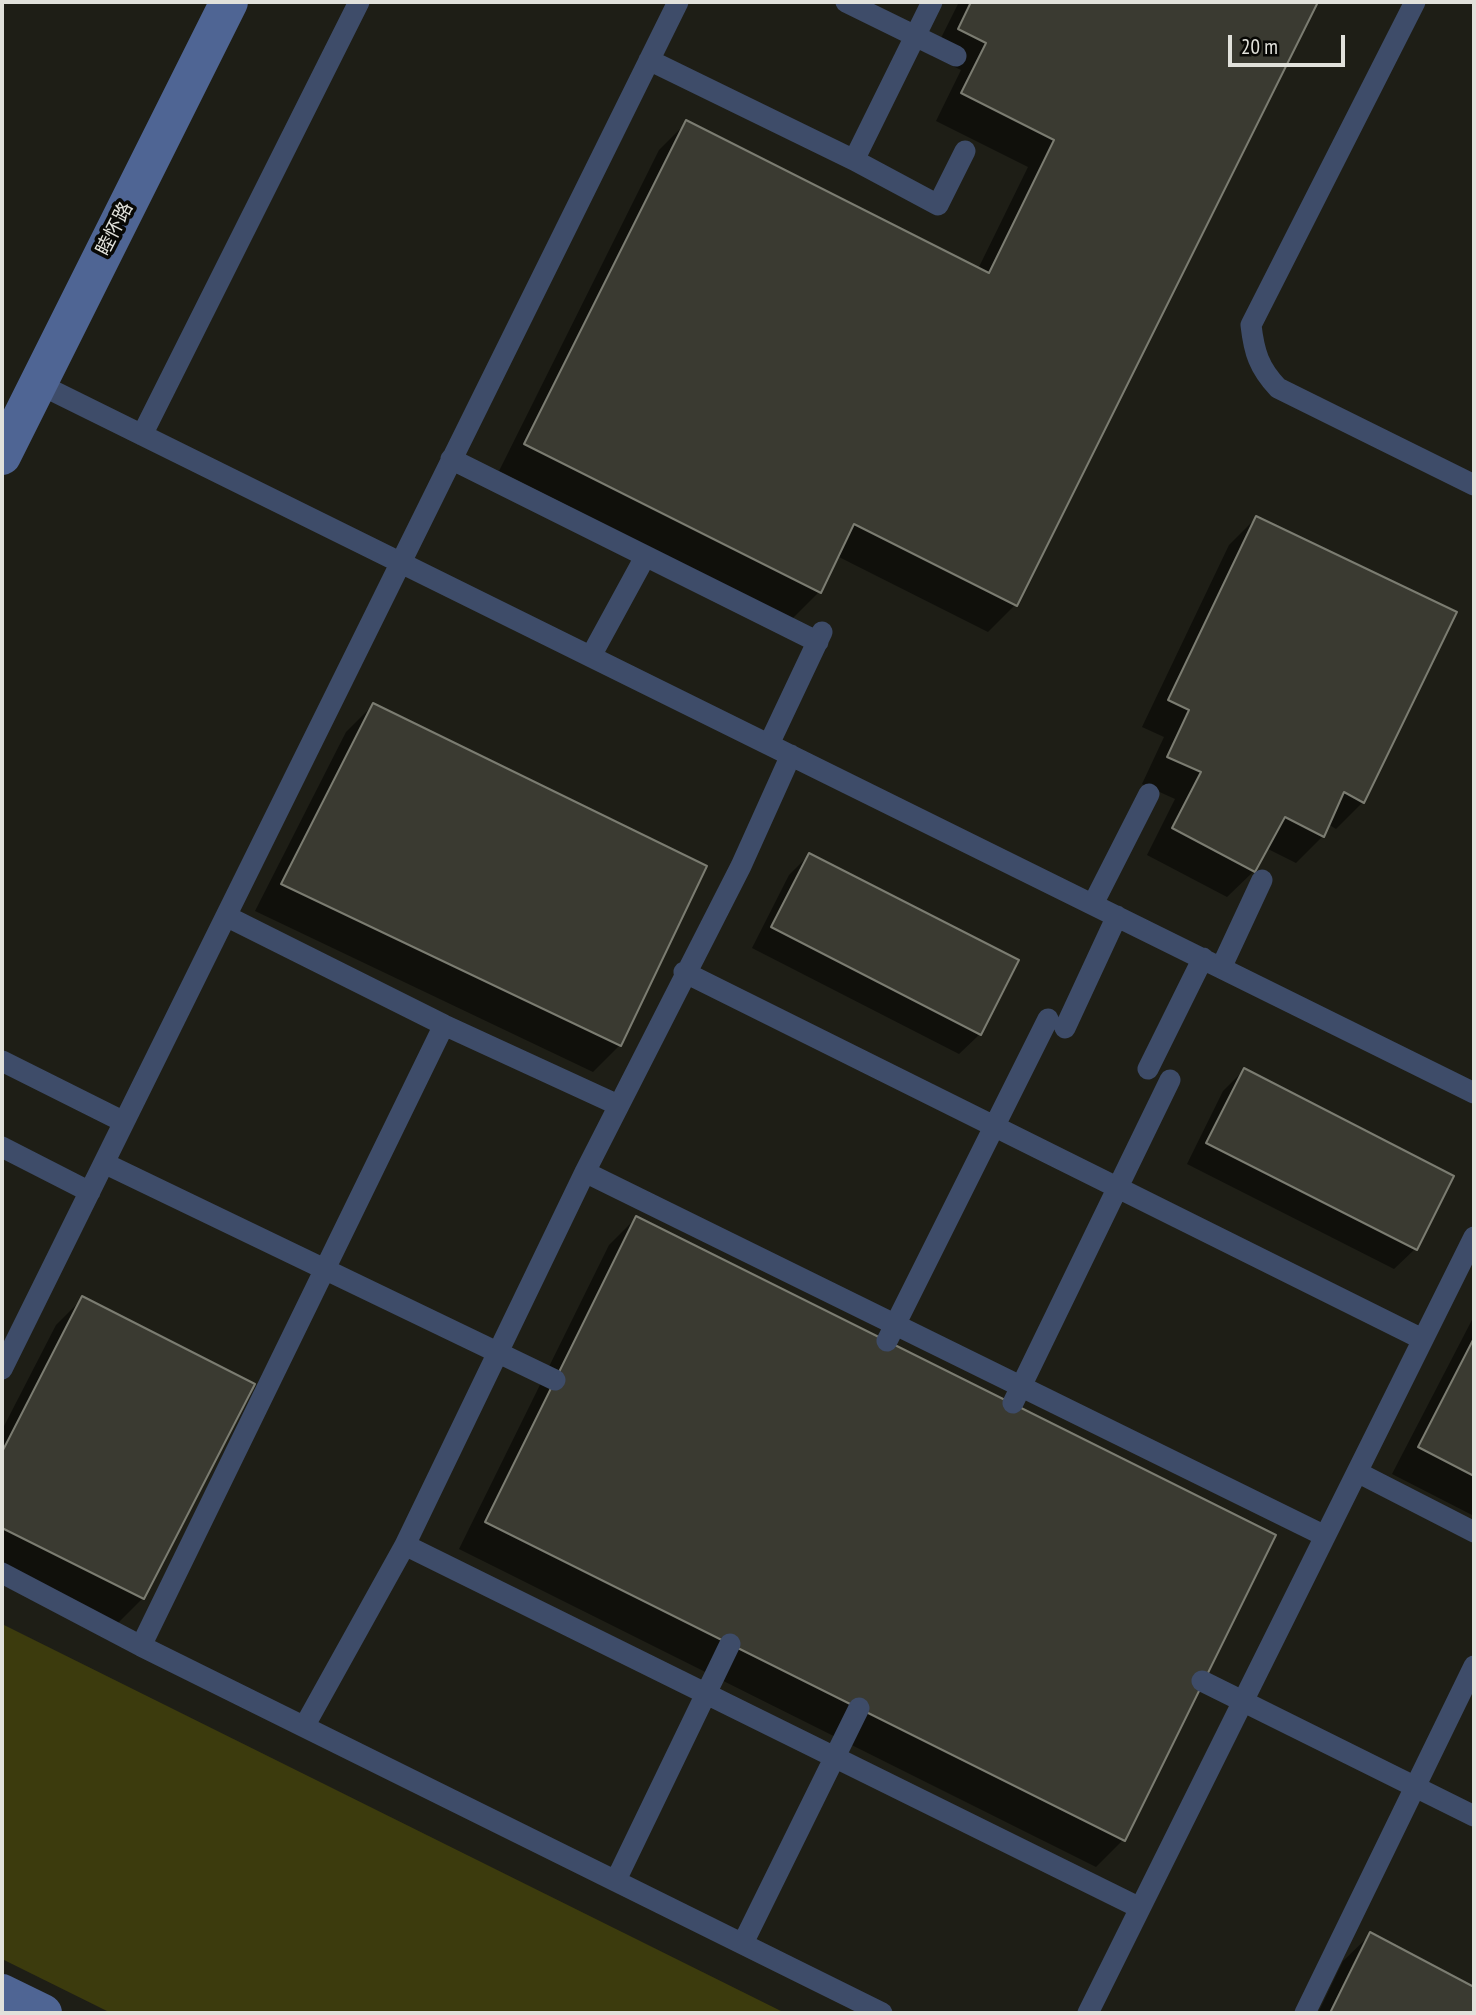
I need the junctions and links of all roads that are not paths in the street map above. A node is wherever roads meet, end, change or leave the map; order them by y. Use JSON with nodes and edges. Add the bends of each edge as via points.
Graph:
{"nodes":[{"id":1,"x":229,"y":2,"type":"edge"},
{"id":2,"x":359,"y":2,"type":"edge"},
{"id":3,"x":678,"y":2,"type":"edge"},
{"id":4,"x":846,"y":2,"type":"edge"},
{"id":5,"x":932,"y":2,"type":"edge"},
{"id":6,"x":1415,"y":2,"type":"edge"},
{"id":7,"x":915,"y":36,"type":"junction"},
{"id":8,"x":956,"y":57,"type":"dead end"},
{"id":9,"x":649,"y":60,"type":"junction"},
{"id":10,"x":965,"y":151,"type":"dead end"},
{"id":11,"x":855,"y":160,"type":"junction"},
{"id":12,"x":37,"y":383,"type":"junction"},
{"id":13,"x":142,"y":435,"type":"junction"},
{"id":14,"x":2,"y":456,"type":"edge"},
{"id":15,"x":452,"y":459,"type":"junction"},
{"id":16,"x":1474,"y":485,"type":"edge"},
{"id":17,"x":645,"y":556,"type":"junction"},
{"id":18,"x":401,"y":562,"type":"junction"},
{"id":19,"x":591,"y":656,"type":"junction"},
{"id":20,"x":769,"y":744,"type":"junction"},
{"id":21,"x":791,"y":755,"type":"junction"},
{"id":22,"x":1149,"y":794,"type":"dead end"},
{"id":23,"x":1262,"y":880,"type":"dead end"},
{"id":24,"x":1093,"y":904,"type":"junction"},
{"id":25,"x":226,"y":916,"type":"junction"},
{"id":26,"x":1117,"y":916,"type":"junction"},
{"id":27,"x":1212,"y":963,"type":"junction"},
{"id":28,"x":684,"y":972,"type":"junction"},
{"id":29,"x":444,"y":1026,"type":"junction"},
{"id":30,"x":2,"y":1061,"type":"edge"},
{"id":31,"x":1148,"y":1069,"type":"dead end"},
{"id":32,"x":1170,"y":1080,"type":"dead end"},
{"id":33,"x":1474,"y":1093,"type":"edge"},
{"id":34,"x":618,"y":1105,"type":"junction"},
{"id":35,"x":124,"y":1122,"type":"junction"},
{"id":36,"x":994,"y":1126,"type":"junction"},
{"id":37,"x":2,"y":1147,"type":"edge"},
{"id":38,"x":104,"y":1163,"type":"junction"},
{"id":39,"x":585,"y":1172,"type":"junction"},
{"id":40,"x":1117,"y":1187,"type":"junction"},
{"id":41,"x":90,"y":1192,"type":"junction"},
{"id":42,"x":1474,"y":1237,"type":"edge"},
{"id":43,"x":325,"y":1269,"type":"junction"},
{"id":44,"x":892,"y":1332,"type":"junction"},
{"id":45,"x":1422,"y":1339,"type":"junction"},
{"id":46,"x":500,"y":1353,"type":"junction"},
{"id":47,"x":2,"y":1370,"type":"edge"},
{"id":48,"x":555,"y":1380,"type":"dead end"},
{"id":49,"x":1017,"y":1394,"type":"junction"},
{"id":50,"x":1357,"y":1472,"type":"junction"},
{"id":51,"x":1474,"y":1532,"type":"edge"},
{"id":52,"x":1325,"y":1536,"type":"junction"},
{"id":53,"x":405,"y":1545,"type":"junction"},
{"id":54,"x":2,"y":1573,"type":"edge"},
{"id":55,"x":730,"y":1644,"type":"dead end"},
{"id":56,"x":141,"y":1646,"type":"junction"},
{"id":57,"x":1474,"y":1665,"type":"edge"},
{"id":58,"x":1202,"y":1681,"type":"dead end"},
{"id":59,"x":706,"y":1694,"type":"junction"},
{"id":60,"x":1243,"y":1700,"type":"junction"},
{"id":61,"x":859,"y":1708,"type":"dead end"},
{"id":62,"x":305,"y":1725,"type":"junction"},
{"id":63,"x":834,"y":1756,"type":"junction"},
{"id":64,"x":1413,"y":1788,"type":"junction"},
{"id":65,"x":1474,"y":1816,"type":"edge"},
{"id":66,"x":616,"y":1880,"type":"junction"},
{"id":67,"x":1140,"y":1908,"type":"junction"},
{"id":68,"x":743,"y":1943,"type":"junction"},
{"id":69,"x":2,"y":1993,"type":"edge"},
{"id":70,"x":43,"y":2013,"type":"edge"},
{"id":71,"x":882,"y":2013,"type":"edge"},
{"id":72,"x":1088,"y":2013,"type":"edge"},
{"id":73,"x":1305,"y":2013,"type":"edge"}],
"edges":[{"from":1,"to":12,"type":"street","name":"睦怀路"},
{"from":2,"to":13,"type":"lane"},
{"from":3,"to":9,"type":"lane"},
{"from":4,"to":7,"type":"lane"},
{"from":5,"to":7,"type":"lane"},
{"from":6,"to":16,"type":"lane","via":[[1251,325],[1254,350],[1263,372],[1278,388]]},
{"from":7,"to":8,"type":"lane"},
{"from":7,"to":11,"type":"lane"},
{"from":9,"to":11,"type":"lane"},
{"from":9,"to":15,"type":"lane"},
{"from":10,"to":11,"type":"lane","via":[[938,205]]},
{"from":12,"to":13,"type":"lane"},
{"from":12,"to":14,"type":"street","name":"睦怀路"},
{"from":13,"to":18,"type":"lane"},
{"from":15,"to":17,"type":"lane"},
{"from":15,"to":18,"type":"lane"},
{"from":17,"to":19,"type":"lane"},
{"from":17,"to":20,"type":"lane","via":[[820,637]]},
{"from":18,"to":19,"type":"lane"},
{"from":18,"to":25,"type":"lane"},
{"from":19,"to":20,"type":"lane"},
{"from":20,"to":21,"type":"lane"},
{"from":21,"to":24,"type":"lane"},
{"from":21,"to":28,"type":"lane","via":[[741,866]]},
{"from":22,"to":24,"type":"lane"},
{"from":23,"to":27,"type":"lane"},
{"from":24,"to":26,"type":"lane"},
{"from":25,"to":29,"type":"lane"},
{"from":25,"to":35,"type":"lane"},
{"from":26,"to":27,"type":"lane"},
{"from":26,"to":36,"type":"lane"},
{"from":27,"to":31,"type":"lane"},
{"from":27,"to":33,"type":"lane"},
{"from":28,"to":34,"type":"lane"},
{"from":28,"to":36,"type":"lane"},
{"from":29,"to":34,"type":"lane"},
{"from":29,"to":43,"type":"lane"},
{"from":30,"to":35,"type":"lane"},
{"from":32,"to":40,"type":"lane"},
{"from":34,"to":39,"type":"lane"},
{"from":35,"to":38,"type":"lane"},
{"from":36,"to":40,"type":"lane"},
{"from":36,"to":44,"type":"lane"},
{"from":37,"to":41,"type":"lane"},
{"from":38,"to":41,"type":"lane"},
{"from":38,"to":43,"type":"lane"},
{"from":39,"to":44,"type":"lane"},
{"from":39,"to":46,"type":"lane"},
{"from":40,"to":45,"type":"lane"},
{"from":40,"to":49,"type":"lane"},
{"from":41,"to":47,"type":"lane"},
{"from":42,"to":45,"type":"lane"},
{"from":43,"to":46,"type":"lane"},
{"from":43,"to":56,"type":"lane"},
{"from":44,"to":49,"type":"lane"},
{"from":45,"to":50,"type":"lane"},
{"from":46,"to":48,"type":"lane"},
{"from":46,"to":53,"type":"lane"},
{"from":49,"to":52,"type":"lane"},
{"from":50,"to":51,"type":"lane"},
{"from":50,"to":52,"type":"lane"},
{"from":52,"to":60,"type":"lane"},
{"from":53,"to":59,"type":"lane"},
{"from":53,"to":62,"type":"lane"},
{"from":54,"to":56,"type":"lane"},
{"from":55,"to":59,"type":"lane"},
{"from":56,"to":62,"type":"lane"},
{"from":57,"to":64,"type":"lane"},
{"from":58,"to":60,"type":"lane"},
{"from":59,"to":63,"type":"lane"},
{"from":59,"to":66,"type":"lane"},
{"from":60,"to":64,"type":"lane"},
{"from":60,"to":67,"type":"lane"},
{"from":61,"to":63,"type":"lane"},
{"from":62,"to":66,"type":"lane"},
{"from":63,"to":67,"type":"lane"},
{"from":63,"to":68,"type":"lane"},
{"from":64,"to":65,"type":"lane"},
{"from":64,"to":73,"type":"lane"},
{"from":66,"to":68,"type":"lane"},
{"from":67,"to":72,"type":"lane"},
{"from":68,"to":71,"type":"lane"},
{"from":69,"to":70,"type":"street"}]}
